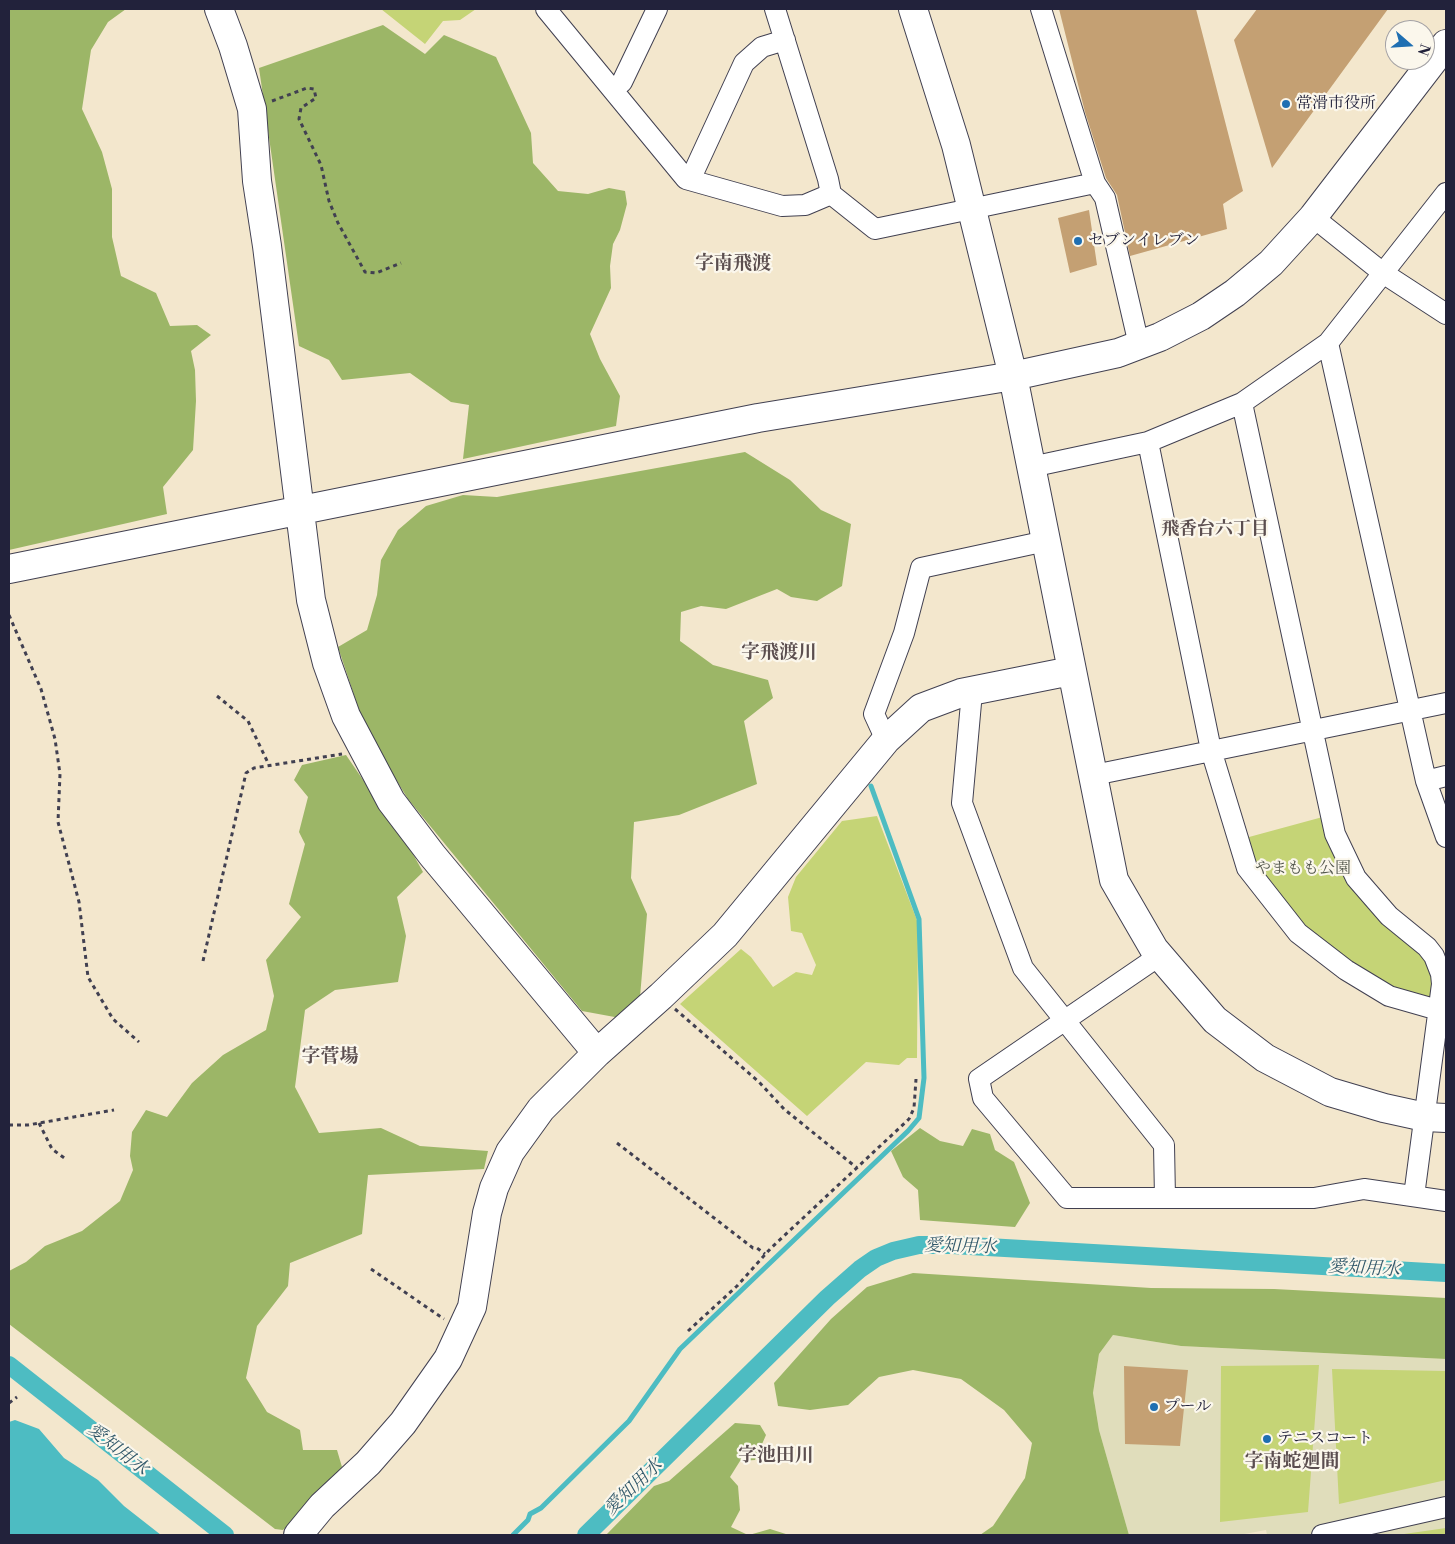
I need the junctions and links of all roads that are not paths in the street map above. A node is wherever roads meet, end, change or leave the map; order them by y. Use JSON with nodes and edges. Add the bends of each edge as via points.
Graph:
{"nodes":[{"id":1,"x":219,"y":9,"type":"edge"},
{"id":2,"x":546,"y":9,"type":"edge"},
{"id":3,"x":657,"y":9,"type":"edge"},
{"id":4,"x":775,"y":9,"type":"edge"},
{"id":5,"x":913,"y":9,"type":"edge"},
{"id":6,"x":1041,"y":9,"type":"edge"},
{"id":7,"x":785,"y":40,"type":"junction"},
{"id":8,"x":1446,"y":44,"type":"edge"},
{"id":9,"x":613,"y":90,"type":"junction"},
{"id":10,"x":690,"y":180,"type":"junction"},
{"id":11,"x":1094,"y":183,"type":"junction"},
{"id":12,"x":1446,"y":193,"type":"edge"},
{"id":13,"x":831,"y":194,"type":"junction"},
{"id":14,"x":973,"y":210,"type":"junction"},
{"id":15,"x":1313,"y":217,"type":"junction"},
{"id":16,"x":1383,"y":273,"type":"junction"},
{"id":17,"x":1446,"y":314,"type":"edge"},
{"id":18,"x":1328,"y":343,"type":"junction"},
{"id":19,"x":1139,"y":345,"type":"junction"},
{"id":20,"x":1013,"y":376,"type":"junction"},
{"id":21,"x":1242,"y":403,"type":"junction"},
{"id":22,"x":1148,"y":442,"type":"junction"},
{"id":23,"x":1031,"y":467,"type":"junction"},
{"id":24,"x":301,"y":509,"type":"junction"},
{"id":25,"x":1046,"y":541,"type":"junction"},
{"id":26,"x":9,"y":569,"type":"edge"},
{"id":27,"x":1071,"y":670,"type":"junction"},
{"id":28,"x":968,"y":692,"type":"junction"},
{"id":29,"x":1446,"y":703,"type":"edge"},
{"id":30,"x":1410,"y":709,"type":"junction"},
{"id":31,"x":1311,"y":729,"type":"junction"},
{"id":32,"x":886,"y":740,"type":"junction"},
{"id":33,"x":1211,"y":750,"type":"junction"},
{"id":34,"x":1094,"y":775,"type":"junction"},
{"id":35,"x":1446,"y":776,"type":"edge"},
{"id":36,"x":1426,"y":781,"type":"junction"},
{"id":37,"x":1446,"y":838,"type":"edge"},
{"id":38,"x":1159,"y":956,"type":"junction"},
{"id":39,"x":1442,"y":1010,"type":"edge"},
{"id":40,"x":1064,"y":1020,"type":"junction"},
{"id":41,"x":596,"y":1053,"type":"junction"},
{"id":42,"x":1436,"y":1117,"type":"edge"},
{"id":43,"x":1414,"y":1196,"type":"junction"},
{"id":44,"x":1165,"y":1198,"type":"junction"},
{"id":45,"x":1446,"y":1202,"type":"edge"},
{"id":46,"x":1446,"y":1507,"type":"edge"},
{"id":47,"x":298,"y":1535,"type":"edge"},
{"id":48,"x":1322,"y":1535,"type":"edge"}],
"edges":[{"from":1,"to":24,"type":"street","via":[[252,109],[257,181]]},
{"from":2,"to":9,"type":"street"},
{"from":3,"to":9,"type":"street","via":[[622,82]]},
{"from":4,"to":7,"type":"street"},
{"from":5,"to":14,"type":"street"},
{"from":6,"to":11,"type":"street"},
{"from":7,"to":10,"type":"street","via":[[762,47],[744,64]]},
{"from":7,"to":13,"type":"street"},
{"from":8,"to":15,"type":"street"},
{"from":9,"to":10,"type":"street"},
{"from":10,"to":13,"type":"street","via":[[782,206],[805,204]]},
{"from":11,"to":14,"type":"street"},
{"from":11,"to":19,"type":"street","via":[[1105,198]]},
{"from":12,"to":16,"type":"street"},
{"from":13,"to":14,"type":"street","via":[[876,229]]},
{"from":14,"to":20,"type":"street"},
{"from":15,"to":16,"type":"street"},
{"from":15,"to":19,"type":"street","via":[[1271,263],[1235,293],[1201,316]]},
{"from":16,"to":17,"type":"street"},
{"from":16,"to":18,"type":"street"},
{"from":18,"to":21,"type":"street"},
{"from":18,"to":30,"type":"street"},
{"from":19,"to":20,"type":"street","via":[[1118,353]]},
{"from":20,"to":23,"type":"street"},
{"from":20,"to":24,"type":"street","via":[[758,418]]},
{"from":21,"to":22,"type":"street"},
{"from":21,"to":31,"type":"street"},
{"from":22,"to":23,"type":"street"},
{"from":22,"to":33,"type":"street"},
{"from":23,"to":25,"type":"street"},
{"from":24,"to":26,"type":"street"},
{"from":24,"to":41,"type":"street","via":[[311,600],[322,645],[346,716],[361,746],[391,801],[426,847]]},
{"from":25,"to":27,"type":"street"},
{"from":25,"to":32,"type":"street","via":[[921,568],[904,633],[874,714]]},
{"from":27,"to":28,"type":"street"},
{"from":27,"to":34,"type":"street"},
{"from":28,"to":32,"type":"street","via":[[921,708]]},
{"from":28,"to":40,"type":"street","via":[[971,703],[962,803],[1023,968]]},
{"from":29,"to":30,"type":"street"},
{"from":30,"to":31,"type":"street"},
{"from":30,"to":36,"type":"street"},
{"from":31,"to":33,"type":"street"},
{"from":31,"to":39,"type":"street","via":[[1330,815],[1346,860],[1389,916],[1434,956],[1442,984]]},
{"from":32,"to":41,"type":"street","via":[[725,935]]},
{"from":33,"to":34,"type":"street"},
{"from":33,"to":39,"type":"street","via":[[1247,868],[1298,933],[1346,970],[1389,996]]},
{"from":34,"to":38,"type":"street","via":[[1114,880]]},
{"from":35,"to":36,"type":"street"},
{"from":36,"to":37,"type":"street"},
{"from":38,"to":40,"type":"street"},
{"from":38,"to":42,"type":"street","via":[[1215,1020],[1265,1058],[1330,1092]]},
{"from":39,"to":42,"type":"street"},
{"from":40,"to":44,"type":"street","via":[[1164,1145]]},
{"from":40,"to":44,"type":"street","via":[[979,1079],[983,1098],[1067,1198]]},
{"from":41,"to":47,"type":"street","via":[[541,1109],[522,1133],[502,1168],[487,1213],[472,1307],[448,1360],[403,1423]]},
{"from":42,"to":43,"type":"street"},
{"from":43,"to":44,"type":"street","via":[[1364,1189],[1314,1198]]},
{"from":43,"to":45,"type":"street"},
{"from":46,"to":48,"type":"street"}]}
